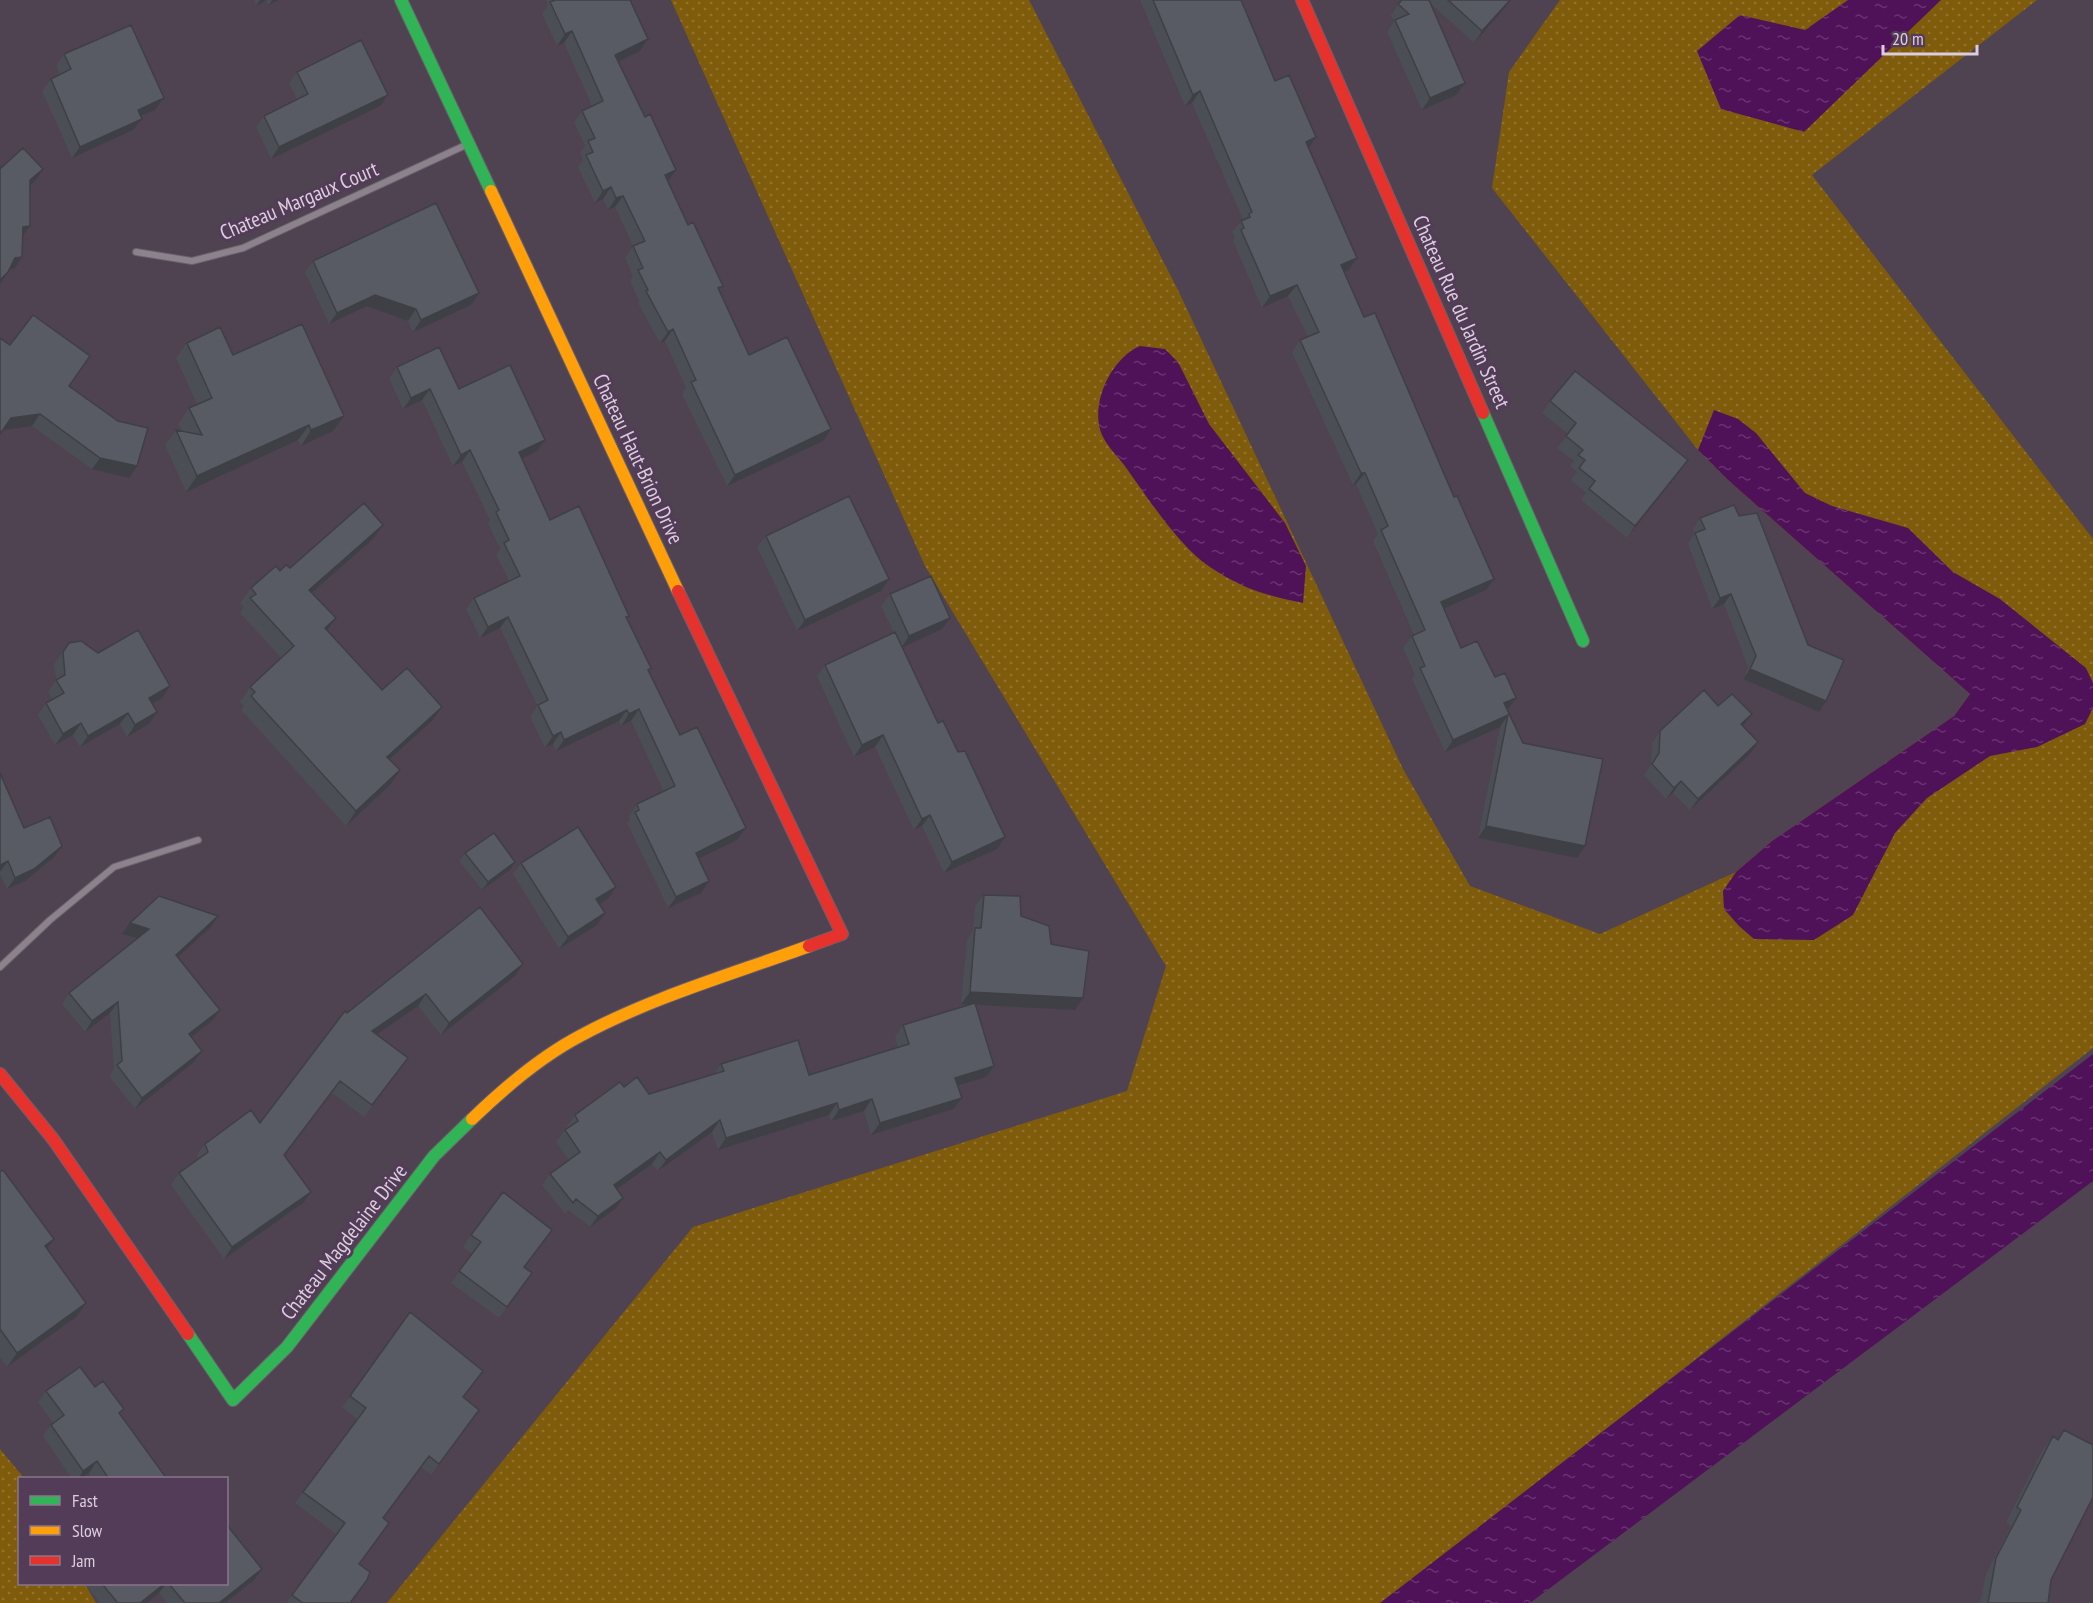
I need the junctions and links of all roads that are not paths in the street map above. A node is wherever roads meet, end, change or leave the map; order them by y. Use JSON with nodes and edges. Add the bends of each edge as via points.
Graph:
{"nodes":[{"id":1,"x":402,"y":0,"type":"edge"},
{"id":2,"x":1302,"y":0,"type":"edge"},
{"id":3,"x":469,"y":143,"type":"junction"},
{"id":4,"x":136,"y":252,"type":"dead end"},
{"id":5,"x":1583,"y":640,"type":"dead end"},
{"id":6,"x":198,"y":840,"type":"dead end"},
{"id":7,"x":842,"y":934,"type":"joint"},
{"id":8,"x":0,"y":967,"type":"edge"},
{"id":9,"x":0,"y":1074,"type":"edge"}],
"edges":[{"from":1,"to":3,"type":"street","name":"Chateau Haut-Brion Drive"},
{"from":2,"to":5,"type":"street","name":"Chateau Rue du Jardin Street"},
{"from":3,"to":4,"type":"street","name":"Chateau Margaux Court","via":[[243,248],[192,261]]},
{"from":3,"to":7,"type":"street","name":"Chateau Haut-Brion Drive"},
{"from":6,"to":8,"type":"street","via":[[114,867]]},
{"from":7,"to":9,"type":"street","name":"Chateau Magdelaine Drive","via":[[633,1010],[578,1037],[506,1086],[434,1156],[287,1347],[233,1400],[52,1139]]}]}
